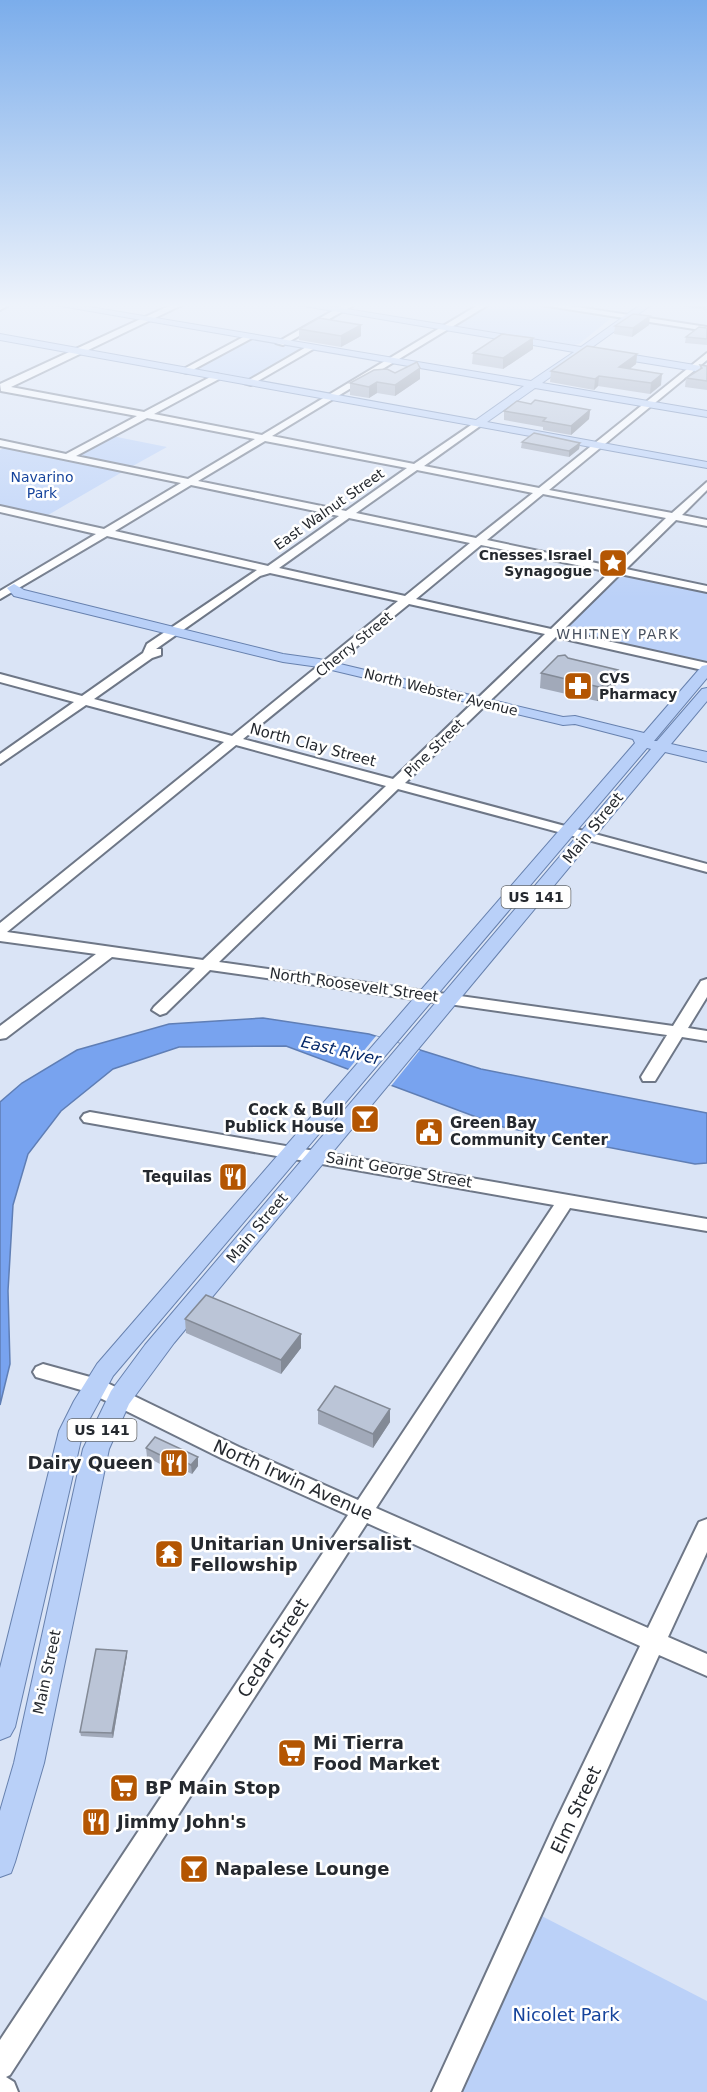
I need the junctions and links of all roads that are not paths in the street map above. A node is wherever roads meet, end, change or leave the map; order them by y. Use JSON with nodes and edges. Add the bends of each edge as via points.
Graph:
{"nodes":[{"id":1,"x":79,"y":403,"type":"edge"},
{"id":2,"x":168,"y":403,"type":"edge"},
{"id":3,"x":322,"y":403,"type":"edge"},
{"id":4,"x":356,"y":403,"type":"edge"},
{"id":5,"x":507,"y":403,"type":"edge"},
{"id":6,"x":640,"y":403,"type":"edge"},
{"id":7,"x":648,"y":404,"type":"junction"},
{"id":8,"x":707,"y":414,"type":"edge"},
{"id":9,"x":145,"y":415,"type":"junction"},
{"id":10,"x":477,"y":424,"type":"junction"},
{"id":11,"x":264,"y":438,"type":"junction"},
{"id":12,"x":0,"y":443,"type":"edge"},
{"id":13,"x":597,"y":445,"type":"junction"},
{"id":14,"x":67,"y":457,"type":"junction"},
{"id":15,"x":707,"y":465,"type":"edge"},
{"id":16,"x":415,"y":467,"type":"junction"},
{"id":17,"x":189,"y":482,"type":"junction"},
{"id":18,"x":707,"y":485,"type":"edge"},
{"id":19,"x":541,"y":491,"type":"junction"},
{"id":20,"x":0,"y":509,"type":"edge"},
{"id":21,"x":347,"y":515,"type":"junction"},
{"id":22,"x":674,"y":516,"type":"junction"},
{"id":23,"x":707,"y":523,"type":"edge"},
{"id":24,"x":106,"y":532,"type":"junction"},
{"id":25,"x":478,"y":542,"type":"junction"},
{"id":26,"x":270,"y":569,"type":"junction"},
{"id":27,"x":618,"y":571,"type":"junction"},
{"id":28,"x":7,"y":587,"type":"edge"},
{"id":29,"x":707,"y":589,"type":"edge"},
{"id":30,"x":0,"y":596,"type":"edge"},
{"id":31,"x":407,"y":600,"type":"junction"},
{"id":32,"x":184,"y":630,"type":"junction"},
{"id":33,"x":554,"y":633,"type":"junction"},
{"id":34,"x":323,"y":664,"type":"junction"},
{"id":35,"x":707,"y":668,"type":"edge"},
{"id":36,"x":0,"y":678,"type":"edge"},
{"id":37,"x":707,"y":692,"type":"edge"},
{"id":38,"x":84,"y":701,"type":"junction"},
{"id":39,"x":481,"y":702,"type":"junction"},
{"id":40,"x":234,"y":741,"type":"junction"},
{"id":41,"x":651,"y":744,"type":"junction"},
{"id":42,"x":707,"y":758,"type":"edge"},
{"id":43,"x":0,"y":760,"type":"edge"},
{"id":44,"x":396,"y":784,"type":"junction"},
{"id":45,"x":568,"y":831,"type":"junction"},
{"id":46,"x":587,"y":836,"type":"junction"},
{"id":47,"x":707,"y":868,"type":"edge"},
{"id":48,"x":0,"y":931,"type":"edge"},
{"id":49,"x":0,"y":936,"type":"edge"},
{"id":50,"x":110,"y":951,"type":"junction"},
{"id":51,"x":208,"y":965,"type":"junction"},
{"id":52,"x":707,"y":984,"type":"edge"},
{"id":53,"x":427,"y":994,"type":"junction"},
{"id":54,"x":450,"y":998,"type":"junction"},
{"id":55,"x":160,"y":1010,"type":"dead end"},
{"id":56,"x":676,"y":1031,"type":"junction"},
{"id":57,"x":0,"y":1035,"type":"edge"},
{"id":58,"x":707,"y":1036,"type":"edge"},
{"id":59,"x":649,"y":1077,"type":"dead end"},
{"id":60,"x":369,"y":1079,"type":"junction"},
{"id":61,"x":90,"y":1118,"type":"dead end"},
{"id":62,"x":305,"y":1154,"type":"junction"},
{"id":63,"x":566,"y":1200,"type":"junction"},
{"id":64,"x":707,"y":1225,"type":"edge"},
{"id":65,"x":43,"y":1372,"type":"dead end"},
{"id":66,"x":94,"y":1386,"type":"junction"},
{"id":67,"x":119,"y":1398,"type":"junction"},
{"id":68,"x":362,"y":1512,"type":"junction"},
{"id":69,"x":707,"y":1528,"type":"edge"},
{"id":70,"x":655,"y":1641,"type":"junction"},
{"id":71,"x":707,"y":1665,"type":"edge"},
{"id":72,"x":0,"y":1727,"type":"edge"},
{"id":73,"x":0,"y":1862,"type":"edge"},
{"id":74,"x":0,"y":2065,"type":"edge"},
{"id":75,"x":0,"y":2089,"type":"edge"},
{"id":76,"x":4,"y":2092,"type":"edge"},
{"id":77,"x":446,"y":2092,"type":"edge"}],
"edges":[{"from":1,"to":9,"type":"street"},
{"from":2,"to":9,"type":"street"},
{"from":3,"to":11,"type":"street"},
{"from":4,"to":10,"type":"main road"},
{"from":5,"to":10,"type":"main road","name":"East Walnut Street"},
{"from":6,"to":7,"type":"main road"},
{"from":7,"to":8,"type":"main road"},
{"from":7,"to":13,"type":"street","name":"Cherry Street"},
{"from":9,"to":11,"type":"street"},
{"from":9,"to":14,"type":"street"},
{"from":10,"to":13,"type":"main road"},
{"from":10,"to":16,"type":"street","name":"East Walnut Street"},
{"from":11,"to":16,"type":"street"},
{"from":11,"to":17,"type":"street"},
{"from":12,"to":14,"type":"street"},
{"from":13,"to":15,"type":"main road"},
{"from":13,"to":19,"type":"street","name":"Cherry Street"},
{"from":14,"to":17,"type":"street"},
{"from":16,"to":19,"type":"street"},
{"from":16,"to":21,"type":"street","name":"East Walnut Street"},
{"from":17,"to":21,"type":"street"},
{"from":17,"to":24,"type":"street"},
{"from":18,"to":22,"type":"street","name":"Pine Street"},
{"from":19,"to":22,"type":"street"},
{"from":19,"to":25,"type":"street","name":"Cherry Street"},
{"from":20,"to":24,"type":"street"},
{"from":21,"to":25,"type":"street"},
{"from":21,"to":26,"type":"street","name":"East Walnut Street"},
{"from":22,"to":23,"type":"street"},
{"from":22,"to":27,"type":"street","name":"Pine Street"},
{"from":24,"to":26,"type":"street"},
{"from":24,"to":28,"type":"street"},
{"from":25,"to":27,"type":"street"},
{"from":25,"to":31,"type":"street","name":"Cherry Street"},
{"from":26,"to":31,"type":"street"},
{"from":26,"to":32,"type":"street","name":"East Walnut Street","via":[[267,576]]},
{"from":27,"to":29,"type":"street"},
{"from":27,"to":33,"type":"street","name":"Pine Street"},
{"from":28,"to":30,"type":"street"},
{"from":28,"to":32,"type":"main road","name":"North Webster Avenue"},
{"from":31,"to":33,"type":"street"},
{"from":31,"to":34,"type":"street","name":"Cherry Street"},
{"from":32,"to":34,"type":"main road","name":"North Webster Avenue","via":[[306,663]]},
{"from":32,"to":38,"type":"street","name":"East Walnut Street","via":[[164,650],[148,655]]},
{"from":33,"to":35,"type":"street"},
{"from":33,"to":39,"type":"street","name":"Pine Street"},
{"from":34,"to":39,"type":"main road","name":"North Webster Avenue"},
{"from":34,"to":40,"type":"street","name":"Cherry Street"},
{"from":35,"to":41,"type":"main road","name":"Main Street","number":"US 141"},
{"from":36,"to":38,"type":"street","name":"North Clay Street"},
{"from":37,"to":41,"type":"main road","name":"Main Street","number":"US 141"},
{"from":38,"to":40,"type":"street","name":"North Clay Street"},
{"from":38,"to":43,"type":"street","name":"East Walnut Street"},
{"from":39,"to":41,"type":"main road","name":"North Webster Avenue"},
{"from":39,"to":44,"type":"street","name":"Pine Street"},
{"from":40,"to":44,"type":"street","name":"North Clay Street"},
{"from":40,"to":48,"type":"street","name":"Cherry Street"},
{"from":41,"to":42,"type":"main road","name":"North Webster Avenue"},
{"from":41,"to":45,"type":"main road","name":"Main Street","number":"US 141"},
{"from":41,"to":46,"type":"main road","name":"Main Street","number":"US 141"},
{"from":44,"to":45,"type":"street","name":"North Clay Street"},
{"from":44,"to":51,"type":"street","name":"Pine Street"},
{"from":45,"to":46,"type":"street","name":"North Clay Street"},
{"from":45,"to":53,"type":"main road","name":"Main Street","number":"US 141"},
{"from":46,"to":47,"type":"street","name":"North Clay Street"},
{"from":46,"to":54,"type":"main road","name":"Main Street","number":"US 141"},
{"from":49,"to":50,"type":"street","name":"North Roosevelt Street"},
{"from":50,"to":51,"type":"street","name":"North Roosevelt Street"},
{"from":50,"to":57,"type":"street"},
{"from":51,"to":53,"type":"street","name":"North Roosevelt Street"},
{"from":51,"to":55,"type":"street","name":"Pine Street"},
{"from":52,"to":56,"type":"street"},
{"from":53,"to":54,"type":"street","name":"North Roosevelt Street"},
{"from":53,"to":60,"type":"main road","name":"Main Street","number":"US 141","via":[[389,1039]]},
{"from":54,"to":56,"type":"street","name":"North Roosevelt Street"},
{"from":54,"to":60,"type":"main road","name":"Main Street","number":"US 141","via":[[410,1045]]},
{"from":56,"to":58,"type":"street","name":"North Roosevelt Street"},
{"from":56,"to":59,"type":"street"},
{"from":60,"to":62,"type":"main road","name":"Main Street","number":"US 141"},
{"from":61,"to":62,"type":"street","name":"Saint George Street"},
{"from":62,"to":63,"type":"street","name":"Saint George Street"},
{"from":62,"to":66,"type":"main road","name":"Main Street","number":"US 141"},
{"from":62,"to":67,"type":"main road","name":"Main Street","number":"US 141"},
{"from":63,"to":64,"type":"street","name":"Saint George Street"},
{"from":63,"to":68,"type":"street","name":"Cedar Street"},
{"from":65,"to":66,"type":"street","name":"North Irwin Avenue"},
{"from":66,"to":67,"type":"street","name":"North Irwin Avenue"},
{"from":66,"to":72,"type":"main road","name":"Main Street","number":"US 141","via":[[71,1431]]},
{"from":67,"to":68,"type":"street","name":"North Irwin Avenue"},
{"from":67,"to":73,"type":"main road","name":"Main Street","number":"US 141","via":[[96,1449],[29,1762]]},
{"from":68,"to":70,"type":"street","name":"North Irwin Avenue"},
{"from":68,"to":74,"type":"street","name":"Cedar Street"},
{"from":69,"to":70,"type":"street","name":"Elm Street"},
{"from":70,"to":71,"type":"street","name":"North Irwin Avenue"},
{"from":70,"to":77,"type":"street","name":"Elm Street"},
{"from":75,"to":76,"type":"street"}]}
